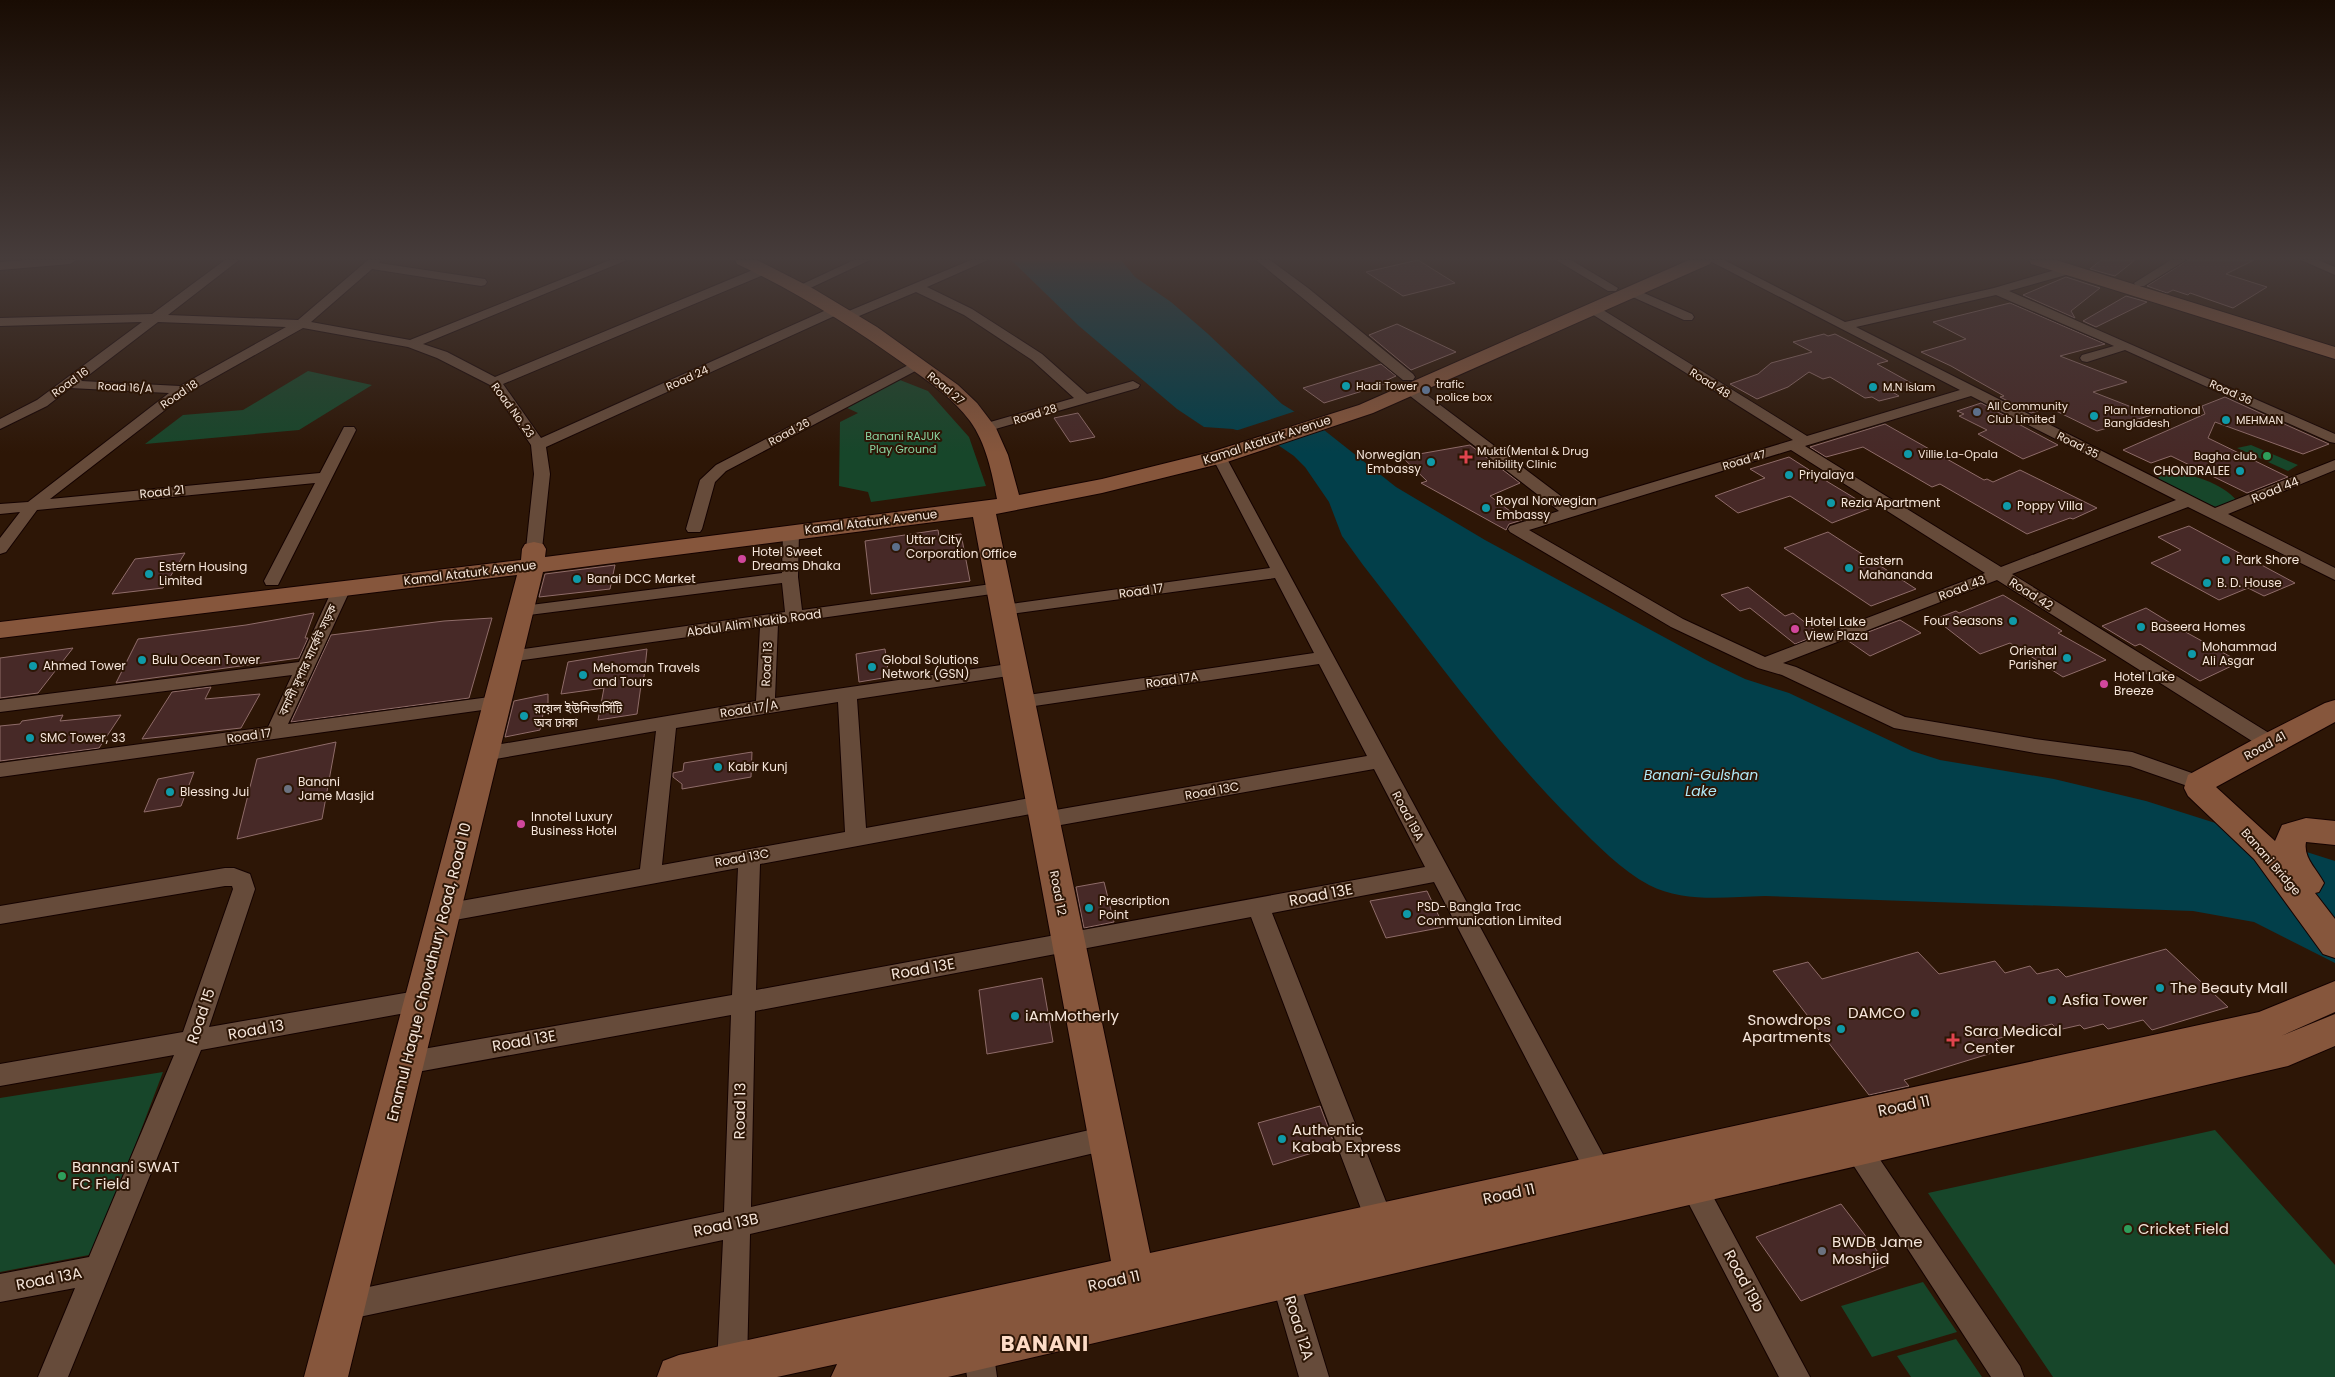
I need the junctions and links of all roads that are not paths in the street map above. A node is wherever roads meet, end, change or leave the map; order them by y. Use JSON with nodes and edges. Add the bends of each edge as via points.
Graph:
{"nodes":[{"id":1,"x":149,"y":324,"type":"edge"},
{"id":2,"x":301,"y":324,"type":"edge"},
{"id":3,"x":302,"y":324,"type":"edge"},
{"id":4,"x":460,"y":324,"type":"edge"},
{"id":5,"x":634,"y":324,"type":"edge"},
{"id":6,"x":816,"y":324,"type":"edge"},
{"id":7,"x":859,"y":324,"type":"edge"},
{"id":8,"x":987,"y":324,"type":"edge"},
{"id":9,"x":1341,"y":324,"type":"edge"},
{"id":10,"x":1539,"y":324,"type":"edge"},
{"id":11,"x":1550,"y":324,"type":"edge"},
{"id":12,"x":1616,"y":324,"type":"edge"},
{"id":13,"x":1840,"y":324,"type":"edge"},
{"id":14,"x":1851,"y":324,"type":"edge"},
{"id":15,"x":2074,"y":324,"type":"edge"},
{"id":16,"x":2247,"y":324,"type":"edge"},
{"id":17,"x":2276,"y":324,"type":"edge"},
{"id":18,"x":1843,"y":326,"type":"junction"},
{"id":19,"x":2335,"y":342,"type":"edge"},
{"id":20,"x":411,"y":344,"type":"junction"},
{"id":21,"x":2126,"y":346,"type":"junction"},
{"id":22,"x":2335,"y":353,"type":"edge"},
{"id":23,"x":2087,"y":358,"type":"dead end"},
{"id":24,"x":918,"y":364,"type":"junction"},
{"id":25,"x":495,"y":382,"type":"junction"},
{"id":26,"x":1406,"y":382,"type":"junction"},
{"id":27,"x":68,"y":384,"type":"junction"},
{"id":28,"x":1133,"y":385,"type":"dead end"},
{"id":29,"x":182,"y":390,"type":"junction"},
{"id":30,"x":1972,"y":391,"type":"junction"},
{"id":31,"x":1084,"y":399,"type":"junction"},
{"id":32,"x":1323,"y":417,"type":"junction"},
{"id":33,"x":0,"y":426,"type":"edge"},
{"id":34,"x":985,"y":428,"type":"junction"},
{"id":35,"x":349,"y":430,"type":"dead end"},
{"id":36,"x":2335,"y":439,"type":"edge"},
{"id":37,"x":1798,"y":443,"type":"junction"},
{"id":38,"x":538,"y":446,"type":"junction"},
{"id":39,"x":1213,"y":452,"type":"junction"},
{"id":40,"x":2335,"y":465,"type":"edge"},
{"id":41,"x":324,"y":477,"type":"junction"},
{"id":42,"x":1000,"y":500,"type":"junction"},
{"id":43,"x":2188,"y":500,"type":"junction"},
{"id":44,"x":33,"y":505,"type":"junction"},
{"id":45,"x":0,"y":509,"type":"edge"},
{"id":46,"x":1571,"y":512,"type":"junction"},
{"id":47,"x":2214,"y":514,"type":"junction"},
{"id":48,"x":694,"y":529,"type":"junction"},
{"id":49,"x":791,"y":532,"type":"junction"},
{"id":50,"x":0,"y":549,"type":"edge"},
{"id":51,"x":533,"y":558,"type":"junction"},
{"id":52,"x":1280,"y":572,"type":"junction"},
{"id":53,"x":1999,"y":573,"type":"junction"},
{"id":54,"x":2335,"y":575,"type":"edge"},
{"id":55,"x":790,"y":577,"type":"junction"},
{"id":56,"x":272,"y":581,"type":"junction"},
{"id":57,"x":342,"y":588,"type":"junction"},
{"id":58,"x":1001,"y":599,"type":"junction"},
{"id":59,"x":520,"y":611,"type":"junction"},
{"id":60,"x":0,"y":614,"type":"edge"},
{"id":61,"x":794,"y":617,"type":"junction"},
{"id":62,"x":769,"y":621,"type":"junction"},
{"id":63,"x":0,"y":630,"type":"edge"},
{"id":64,"x":509,"y":656,"type":"junction"},
{"id":65,"x":1324,"y":657,"type":"junction"},
{"id":66,"x":1764,"y":664,"type":"junction"},
{"id":67,"x":304,"y":667,"type":"junction"},
{"id":68,"x":1014,"y":669,"type":"junction"},
{"id":69,"x":847,"y":694,"type":"junction"},
{"id":70,"x":498,"y":702,"type":"junction"},
{"id":71,"x":1021,"y":702,"type":"junction"},
{"id":72,"x":0,"y":706,"type":"edge"},
{"id":73,"x":765,"y":706,"type":"junction"},
{"id":74,"x":2335,"y":710,"type":"edge"},
{"id":75,"x":666,"y":723,"type":"junction"},
{"id":76,"x":275,"y":732,"type":"junction"},
{"id":77,"x":2270,"y":742,"type":"junction"},
{"id":78,"x":484,"y":754,"type":"junction"},
{"id":79,"x":1379,"y":761,"type":"junction"},
{"id":80,"x":0,"y":770,"type":"edge"},
{"id":81,"x":2199,"y":785,"type":"junction"},
{"id":82,"x":1043,"y":812,"type":"junction"},
{"id":83,"x":2320,"y":831,"type":"edge"},
{"id":84,"x":856,"y":838,"type":"junction"},
{"id":85,"x":749,"y":857,"type":"junction"},
{"id":86,"x":1439,"y":873,"type":"junction"},
{"id":87,"x":650,"y":874,"type":"junction"},
{"id":88,"x":1258,"y":907,"type":"junction"},
{"id":89,"x":444,"y":913,"type":"junction"},
{"id":90,"x":2335,"y":915,"type":"edge"},
{"id":91,"x":0,"y":916,"type":"edge"},
{"id":92,"x":1068,"y":942,"type":"junction"},
{"id":93,"x":2335,"y":944,"type":"edge"},
{"id":94,"x":2335,"y":996,"type":"edge"},
{"id":95,"x":422,"y":1000,"type":"junction"},
{"id":96,"x":742,"y":1003,"type":"junction"},
{"id":97,"x":2335,"y":1030,"type":"edge"},
{"id":98,"x":2275,"y":1038,"type":"junction"},
{"id":99,"x":192,"y":1042,"type":"junction"},
{"id":100,"x":406,"y":1063,"type":"junction"},
{"id":101,"x":0,"y":1075,"type":"edge"},
{"id":102,"x":1847,"y":1134,"type":"junction"},
{"id":103,"x":1107,"y":1138,"type":"junction"},
{"id":104,"x":1692,"y":1185,"type":"junction"},
{"id":105,"x":1607,"y":1188,"type":"junction"},
{"id":106,"x":1380,"y":1222,"type":"junction"},
{"id":107,"x":738,"y":1223,"type":"junction"},
{"id":108,"x":98,"y":1270,"type":"junction"},
{"id":109,"x":1285,"y":1278,"type":"junction"},
{"id":110,"x":0,"y":1288,"type":"edge"},
{"id":111,"x":1137,"y":1294,"type":"junction"},
{"id":112,"x":344,"y":1306,"type":"junction"},
{"id":113,"x":980,"y":1363,"type":"edge"},
{"id":114,"x":732,"y":1365,"type":"junction"},
{"id":115,"x":53,"y":1377,"type":"edge"},
{"id":116,"x":326,"y":1377,"type":"edge"},
{"id":117,"x":678,"y":1377,"type":"edge"},
{"id":118,"x":853,"y":1377,"type":"edge"},
{"id":119,"x":1314,"y":1377,"type":"edge"},
{"id":120,"x":1794,"y":1377,"type":"edge"},
{"id":121,"x":2009,"y":1377,"type":"edge"}],
"edges":[{"from":1,"to":27,"type":"street","name":"Road 16"},
{"from":2,"to":29,"type":"street","name":"Road 18"},
{"from":3,"to":20,"type":"street","name":"Road No. 23"},
{"from":4,"to":20,"type":"street"},
{"from":5,"to":25,"type":"street"},
{"from":6,"to":38,"type":"street","name":"Road 24"},
{"from":7,"to":24,"type":"main road","name":"Road 27"},
{"from":8,"to":31,"type":"street","via":[[1037,357]]},
{"from":9,"to":26,"type":"street"},
{"from":10,"to":26,"type":"main road","name":"Kamal Ataturk Avenue"},
{"from":11,"to":26,"type":"main road","name":"Kamal Ataturk Avenue"},
{"from":12,"to":37,"type":"street","name":"Road 48"},
{"from":13,"to":18,"type":"street","name":"Road 35"},
{"from":14,"to":18,"type":"street"},
{"from":15,"to":21,"type":"street","name":"Road 36"},
{"from":16,"to":22,"type":"main road"},
{"from":17,"to":19,"type":"main road"},
{"from":18,"to":30,"type":"street","name":"Road 35"},
{"from":20,"to":25,"type":"street","name":"Road No. 23","via":[[442,355]]},
{"from":21,"to":23,"type":"street"},
{"from":21,"to":36,"type":"street","name":"Road 36"},
{"from":24,"to":34,"type":"main road","name":"Road 27","via":[[972,410]]},
{"from":24,"to":48,"type":"street","name":"Road 26","via":[[721,468],[708,480]]},
{"from":25,"to":38,"type":"street","name":"Road No. 23"},
{"from":26,"to":32,"type":"main road","name":"Kamal Ataturk Avenue","via":[[1366,409]]},
{"from":26,"to":46,"type":"street"},
{"from":27,"to":29,"type":"street","name":"Road 16/A"},
{"from":27,"to":33,"type":"street","name":"Road 16","via":[[42,403]]},
{"from":28,"to":31,"type":"street","name":"Road 28"},
{"from":29,"to":44,"type":"street","name":"Road 18"},
{"from":30,"to":37,"type":"street","name":"Road 47"},
{"from":30,"to":43,"type":"street","name":"Road 35"},
{"from":31,"to":34,"type":"street","name":"Road 28"},
{"from":32,"to":39,"type":"main road","name":"Kamal Ataturk Avenue"},
{"from":32,"to":39,"type":"main road","name":"Kamal Ataturk Avenue","via":[[1262,444]]},
{"from":34,"to":42,"type":"main road","name":"Road 27","via":[[1001,464]]},
{"from":35,"to":41,"type":"street"},
{"from":37,"to":46,"type":"street","name":"Road 47"},
{"from":37,"to":53,"type":"street","name":"Road 42"},
{"from":38,"to":51,"type":"street","name":"Road No. 23","via":[[542,474]]},
{"from":39,"to":42,"type":"main road","name":"Kamal Ataturk Avenue","via":[[1102,486]]},
{"from":39,"to":52,"type":"street","name":"Road 19A"},
{"from":40,"to":47,"type":"street","name":"Road 44"},
{"from":41,"to":44,"type":"street","name":"Road 21"},
{"from":41,"to":56,"type":"street"},
{"from":42,"to":48,"type":"main road","name":"Kamal Ataturk Avenue","via":[[966,496]]},
{"from":42,"to":49,"type":"main road","name":"Kamal Ataturk Avenue"},
{"from":42,"to":58,"type":"main road","name":"Road 12"},
{"from":43,"to":47,"type":"street","name":"Road 35"},
{"from":43,"to":53,"type":"street","name":"Road 43"},
{"from":44,"to":45,"type":"street","name":"Road 21"},
{"from":44,"to":50,"type":"street","name":"Road 18"},
{"from":46,"to":66,"type":"street","name":"Road 47","via":[[1516,529],[1677,623]]},
{"from":47,"to":54,"type":"street","name":"Road 35"},
{"from":48,"to":51,"type":"main road","name":"Kamal Ataturk Avenue"},
{"from":49,"to":51,"type":"main road","name":"Kamal Ataturk Avenue"},
{"from":49,"to":55,"type":"street"},
{"from":51,"to":56,"type":"main road","name":"Kamal Ataturk Avenue"},
{"from":51,"to":57,"type":"main road","name":"Kamal Ataturk Avenue"},
{"from":51,"to":59,"type":"main road","name":"Enamul Haque Chowdhury Road, Road 10"},
{"from":52,"to":58,"type":"street","name":"Road 17"},
{"from":52,"to":65,"type":"street","name":"Road 19A"},
{"from":53,"to":66,"type":"street","name":"Road 43"},
{"from":53,"to":77,"type":"street","name":"Road 42"},
{"from":55,"to":59,"type":"street"},
{"from":55,"to":61,"type":"street"},
{"from":56,"to":60,"type":"main road","name":"Kamal Ataturk Avenue"},
{"from":57,"to":63,"type":"main road","name":"Kamal Ataturk Avenue"},
{"from":57,"to":67,"type":"street","name":"বনানী সুপার মার্কেট সড়ক"},
{"from":58,"to":61,"type":"street","name":"Abdul Alim Nakib Road"},
{"from":58,"to":68,"type":"main road","name":"Road 12"},
{"from":59,"to":64,"type":"main road","name":"Enamul Haque Chowdhury Road, Road 10"},
{"from":61,"to":62,"type":"street","name":"Abdul Alim Nakib Road"},
{"from":62,"to":64,"type":"street","name":"Abdul Alim Nakib Road"},
{"from":62,"to":73,"type":"street","name":"Road 13"},
{"from":64,"to":70,"type":"main road","name":"Enamul Haque Chowdhury Road, Road 10"},
{"from":65,"to":71,"type":"street","name":"Road 17A"},
{"from":65,"to":79,"type":"street","name":"Road 19A"},
{"from":66,"to":81,"type":"street","via":[[1789,672],[1901,723],[2132,759]]},
{"from":67,"to":72,"type":"street"},
{"from":67,"to":76,"type":"street","name":"বনানী সুপার মার্কেট সড়ক"},
{"from":68,"to":69,"type":"street","name":"Road 17/A"},
{"from":68,"to":71,"type":"main road","name":"Road 12"},
{"from":69,"to":73,"type":"street","name":"Road 17/A"},
{"from":69,"to":84,"type":"street"},
{"from":70,"to":76,"type":"street","name":"Road 17"},
{"from":70,"to":78,"type":"main road","name":"Enamul Haque Chowdhury Road, Road 10"},
{"from":71,"to":82,"type":"main road","name":"Road 12"},
{"from":73,"to":75,"type":"street","name":"Road 17/A"},
{"from":74,"to":77,"type":"main road","name":"Road 41"},
{"from":75,"to":78,"type":"street","name":"Road 17/A"},
{"from":75,"to":87,"type":"street"},
{"from":76,"to":80,"type":"street","name":"Road 17"},
{"from":77,"to":81,"type":"main road","name":"Road 41"},
{"from":78,"to":89,"type":"main road","name":"Enamul Haque Chowdhury Road, Road 10"},
{"from":79,"to":82,"type":"street","name":"Road 13C"},
{"from":79,"to":86,"type":"street","name":"Road 19A"},
{"from":81,"to":93,"type":"main road","name":"Banani Bridge","via":[[2264,851]]},
{"from":82,"to":84,"type":"street","name":"Road 13C"},
{"from":82,"to":92,"type":"main road","name":"Road 12"},
{"from":83,"to":90,"type":"main road","via":[[2292,834],[2288,842],[2290,854],[2298,871]]},
{"from":84,"to":85,"type":"street","name":"Road 13C"},
{"from":85,"to":87,"type":"street","name":"Road 13C"},
{"from":85,"to":96,"type":"street","name":"Road 13"},
{"from":86,"to":88,"type":"street","name":"Road 13E"},
{"from":86,"to":105,"type":"street","name":"Road 19A"},
{"from":87,"to":89,"type":"street","name":"Road 13C"},
{"from":88,"to":92,"type":"street","name":"Road 13E"},
{"from":88,"to":106,"type":"street"},
{"from":89,"to":95,"type":"main road","name":"Enamul Haque Chowdhury Road, Road 10"},
{"from":91,"to":99,"type":"street","name":"Road 15","via":[[225,876],[242,880],[244,889]]},
{"from":92,"to":96,"type":"street","name":"Road 13E"},
{"from":92,"to":103,"type":"main road","name":"Road 12"},
{"from":94,"to":98,"type":"main road","name":"Road 11"},
{"from":95,"to":99,"type":"street","name":"Road 13"},
{"from":95,"to":100,"type":"main road","name":"Enamul Haque Chowdhury Road, Road 10"},
{"from":96,"to":100,"type":"street","name":"Road 13E"},
{"from":96,"to":107,"type":"street","name":"Road 13"},
{"from":97,"to":98,"type":"main road","name":"Road 11"},
{"from":98,"to":102,"type":"main road","name":"Road 11"},
{"from":99,"to":101,"type":"street","name":"Road 13"},
{"from":99,"to":108,"type":"street","name":"Road 15"},
{"from":100,"to":112,"type":"main road","name":"Enamul Haque Chowdhury Road, Road 10"},
{"from":102,"to":104,"type":"main road","name":"Road 11"},
{"from":102,"to":105,"type":"main road","name":"Road 11"},
{"from":102,"to":121,"type":"street"},
{"from":103,"to":107,"type":"street","name":"Road 13B"},
{"from":103,"to":111,"type":"main road","name":"Road 12"},
{"from":104,"to":105,"type":"main road","name":"Road 11"},
{"from":104,"to":120,"type":"street","name":"Road 19b"},
{"from":105,"to":106,"type":"main road","name":"Road 11"},
{"from":105,"to":109,"type":"main road","name":"Road 11"},
{"from":106,"to":111,"type":"main road","name":"Road 11"},
{"from":107,"to":112,"type":"street","name":"Road 13B"},
{"from":107,"to":114,"type":"street","name":"Road 13"},
{"from":108,"to":110,"type":"street","name":"Road 13A"},
{"from":108,"to":115,"type":"street","name":"Road 15"},
{"from":109,"to":111,"type":"main road","name":"Road 11"},
{"from":109,"to":119,"type":"street","name":"Road 12A"},
{"from":111,"to":113,"type":"main road","name":"Road 11"},
{"from":111,"to":114,"type":"main road","name":"Road 11"},
{"from":112,"to":116,"type":"main road","name":"Enamul Haque Chowdhury Road, Road 10"},
{"from":113,"to":118,"type":"main road","name":"Road 11"},
{"from":114,"to":117,"type":"main road","name":"Road 11"}]}
